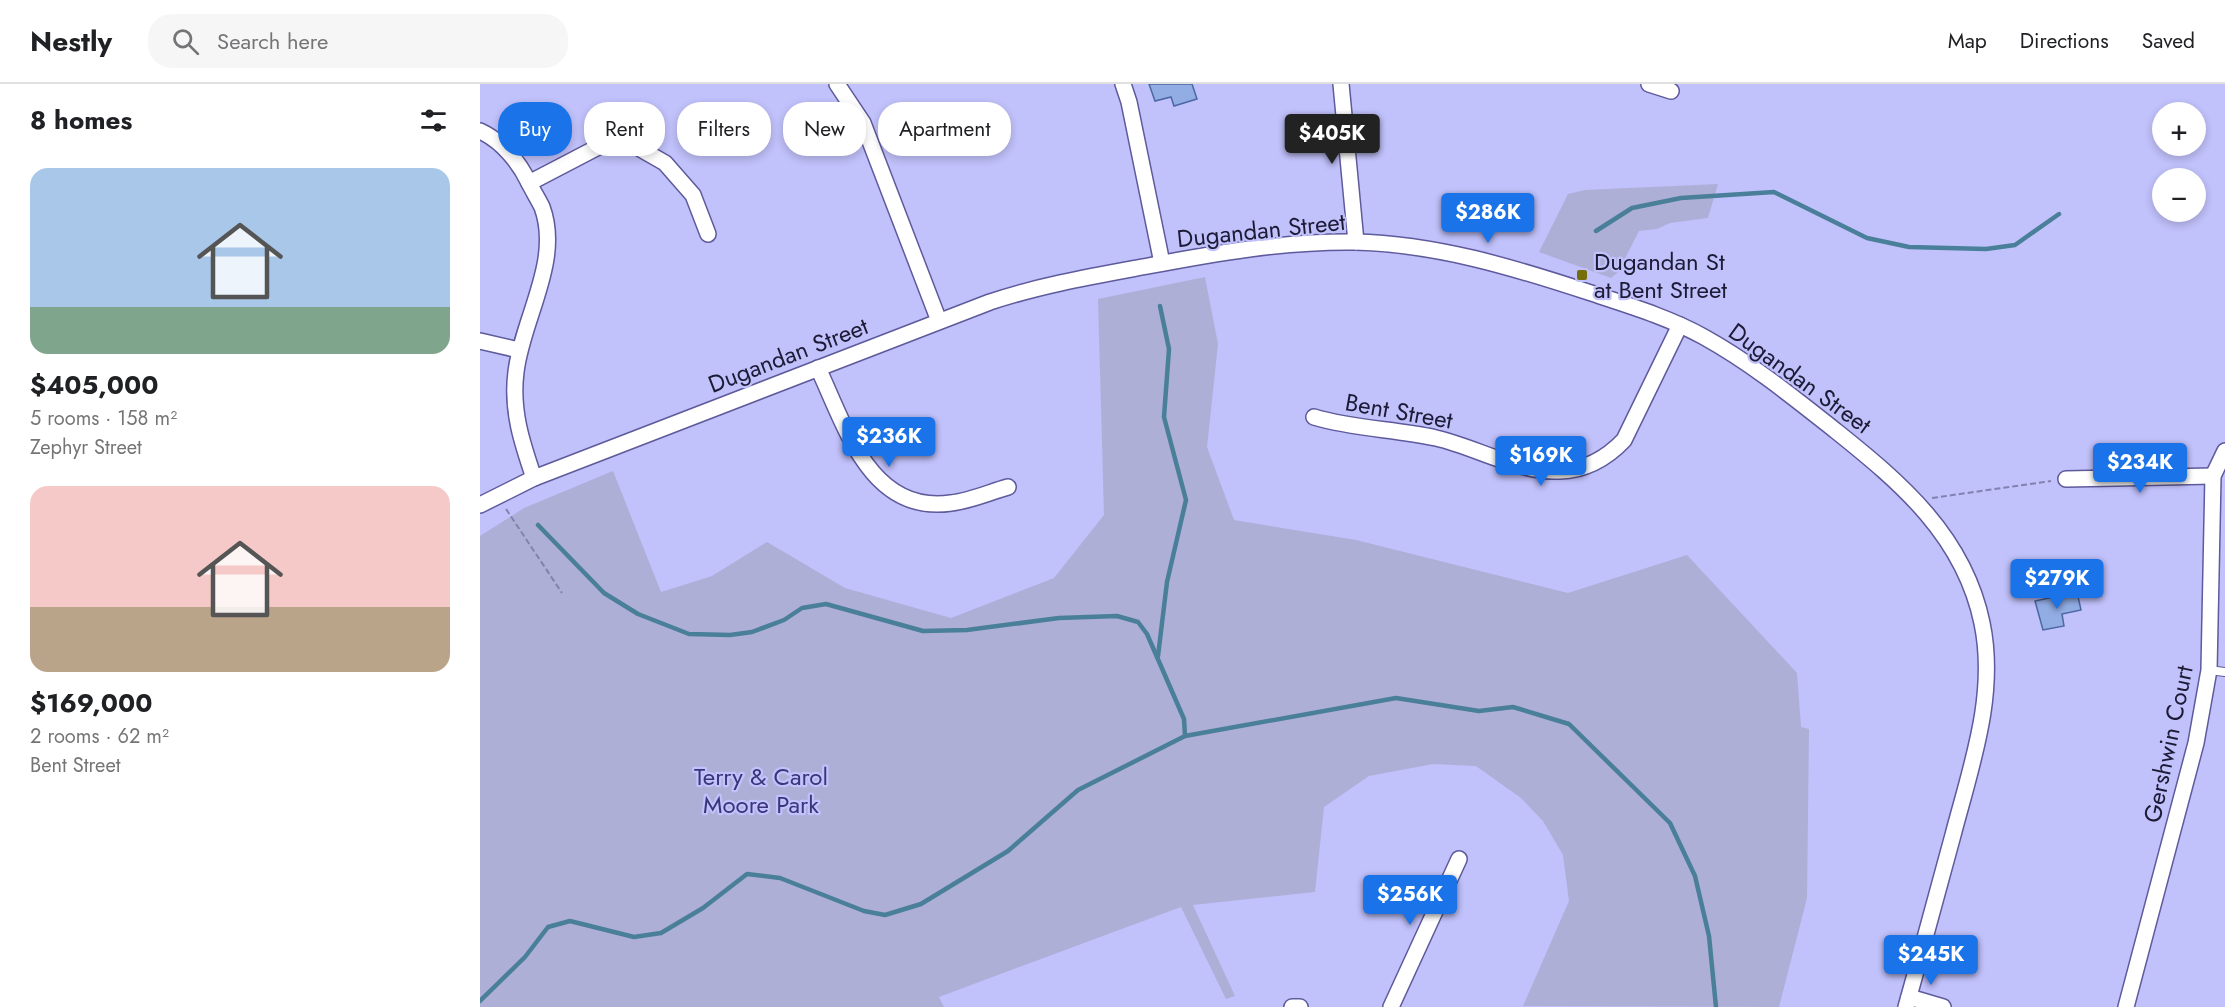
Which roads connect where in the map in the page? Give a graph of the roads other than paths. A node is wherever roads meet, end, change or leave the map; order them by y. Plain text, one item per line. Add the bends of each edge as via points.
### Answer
1 (837, 84) edge
2 (1123, 84) edge
3 (1649, 84) edge
4 (1345, 85) edge
5 (1671, 91) dead end
6 (480, 131) edge
7 (530, 183) junction
8 (708, 234) dead end
9 (1356, 242) junction
10 (1162, 263) junction
11 (939, 321) junction
12 (1680, 325) junction
13 (480, 341) edge
14 (519, 350) junction
15 (818, 368) junction
16 (1314, 417) dead end
17 (2225, 451) edge
18 (2213, 476) junction
19 (534, 478) junction
20 (2066, 479) road end
21 (1008, 486) dead end
22 (480, 504) edge
23 (2209, 670) junction
24 (2225, 672) edge
25 (1459, 859) dead end
26 (1908, 1002) edge
27 (1292, 1007) edge
28 (1300, 1007) edge
29 (1391, 1007) edge
30 (1944, 1007) edge
31 (2126, 1007) edge

1 - 11 street via 863,123
2 - 10 street
3 - 5 street
4 - 9 street
6 - 7 street via 520,164
7 - 8 street via 600,146 630,143 664,163 693,195
7 - 14 street via 542,209 547,244
9 - 10 street, Dugandan Street via 1276,246
9 - 12 street, Dugandan Street via 1427,249 1492,262
10 - 11 street, Dugandan Street via 1020,292
11 - 15 street, Dugandan Street
12 - 16 street, Bent Street via 1624,440 1612,452 1580,468 1540,471 1436,438 1345,426
12 - 26 street, Dugandan Street via 1761,372 1917,500 1940,530 1976,602 1986,643 1987,668 1980,736
13 - 14 street
14 - 19 street via 515,412
15 - 19 street, Dugandan Street
15 - 21 street via 862,462 884,486 918,501 950,503
17 - 18 street, Gershwin Court
18 - 20 street
18 - 23 street, Gershwin Court
19 - 22 street, Dugandan Street
23 - 24 lane
23 - 31 street, Gershwin Court via 2196,743
25 - 29 street
26 - 30 street
27 - 28 street

